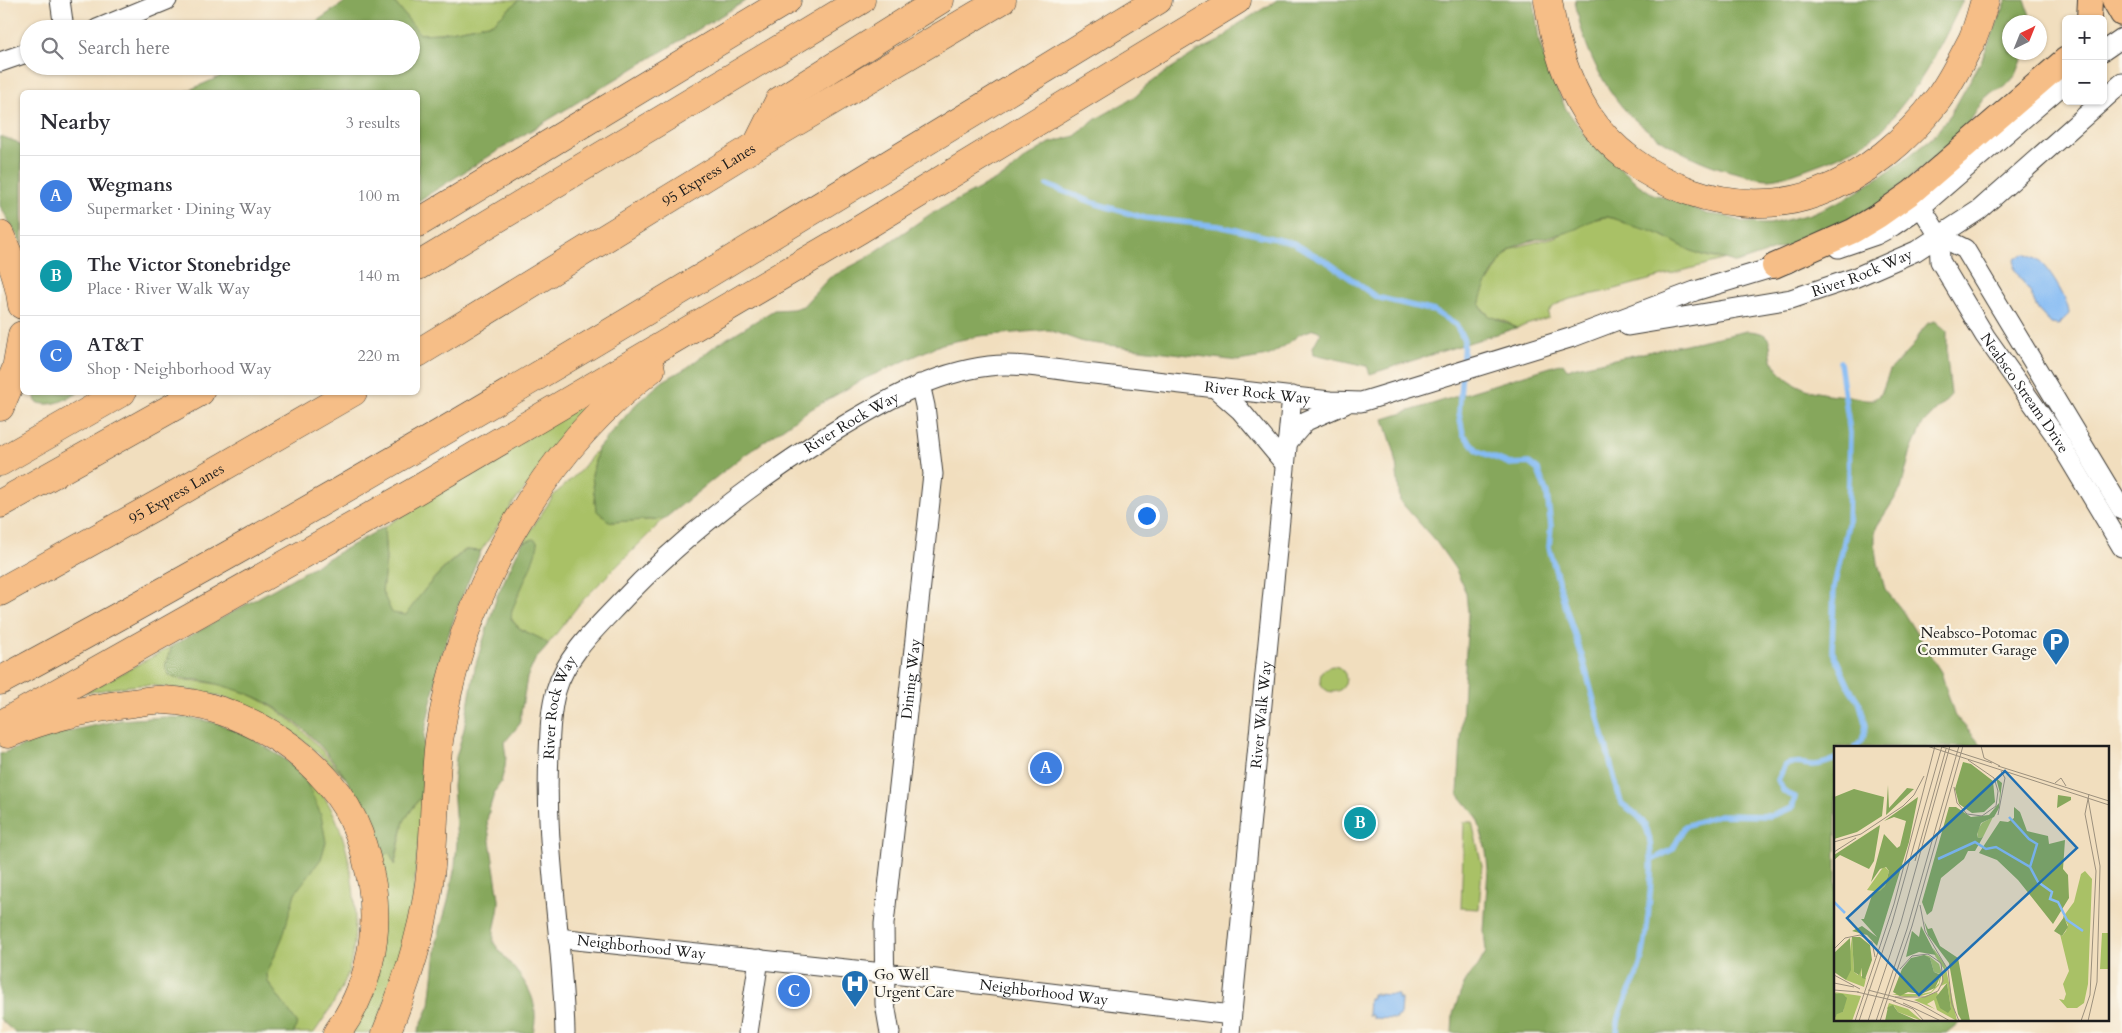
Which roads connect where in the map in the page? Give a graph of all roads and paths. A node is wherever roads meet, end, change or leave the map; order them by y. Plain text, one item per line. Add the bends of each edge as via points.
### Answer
1 (60, 0) edge
2 (167, 0) edge
3 (787, 0) edge
4 (861, 0) edge
5 (940, 0) edge
6 (1002, 0) edge
7 (1158, 0) edge
8 (1237, 0) edge
9 (1548, 0) edge
10 (1985, 0) edge
11 (2090, 0) edge
12 (2114, 0) edge
13 (2122, 14) edge
14 (2089, 15) edge
15 (63, 20) edge
16 (119, 20) edge
17 (2122, 38) edge
18 (2107, 48) edge
19 (20, 55) edge
20 (2065, 60) edge
21 (0, 62) edge
22 (2122, 83) edge
23 (2062, 85) edge
24 (2107, 97) edge
25 (2098, 105) edge
26 (757, 145) junction
27 (1921, 207) junction
28 (420, 222) edge
29 (0, 235) edge
30 (1939, 236) junction
31 (420, 265) edge
32 (1774, 266) junction
33 (788, 271) junction
34 (20, 287) edge
35 (1573, 337) junction
36 (20, 346) edge
37 (420, 352) edge
38 (920, 384) junction
39 (1215, 388) junction
40 (117, 395) edge
41 (195, 395) edge
42 (348, 395) edge
43 (1292, 396) junction
44 (1355, 402) junction
45 (0, 407) edge
46 (1287, 443) junction
47 (0, 462) edge
48 (1285, 464) junction
49 (0, 504) edge
50 (2122, 510) edge
51 (2122, 547) edge
52 (0, 592) edge
53 (0, 681) edge
54 (0, 725) edge
55 (0, 738) edge
56 (558, 938) junction
57 (759, 959) junction
58 (884, 974) junction
59 (1230, 1024) edge
60 (338, 1033) edge
61 (386, 1033) edge
62 (565, 1033) edge
63 (748, 1033) edge
64 (890, 1033) edge

1 - 15 street
2 - 16 street
3 - 28 highway
4 - 31 highway
5 - 26 highway via 779,101
6 - 26 highway, 95 Express Lanes
7 - 53 highway via 360,481
8 - 33 highway
9 - 10 highway via 1551,23 1568,77 1587,114 1625,155 1655,176 1683,189 1706,197 1762,204 1789,201 1822,191 1860,172 1888,151 1939,98 1973,38
11 - 14 main road
12 - 13 main road
17 - 18 street
19 - 21 street
20 - 32 main road via 1892,207 1853,231
22 - 24 street, River Rock Way
23 - 27 street, River Rock Way
25 - 30 street, River Rock Way via 1980,210
26 - 37 highway, 95 Express Lanes
27 - 30 street, Neabsco Stream Drive
27 - 32 street, River Rock Way via 1876,235 1809,259
29 - 34 highway
30 - 35 street, River Rock Way via 1916,251 1854,278 1791,299
30 - 50 street, Neabsco Stream Drive via 1965,249
30 - 51 street, Neabsco Stream Drive via 1940,261 1985,336 2055,435
32 - 35 street, River Rock Way via 1695,291
33 - 54 highway via 412,493
33 - 61 highway via 671,353 607,405 529,502 496,562 471,616 447,696 439,742 431,868 422,922
35 - 44 street, River Rock Way
36 - 45 highway via 16,368
38 - 39 street, River Rock Way via 946,374 991,365
38 - 56 street, River Rock Way via 857,417 733,500 635,587 577,653 556,691 550,736 548,810
38 - 58 street, Dining Way via 928,425 932,493 884,924
39 - 43 street, River Rock Way
39 - 48 street via 1240,410
40 - 47 highway
41 - 49 highway
42 - 52 highway, 95 Express Lanes
43 - 44 street, River Rock Way
43 - 46 street, River Walk Way
44 - 46 street via 1306,422
46 - 48 street, River Walk Way
48 - 59 street, River Walk Way
55 - 60 highway via 76,713 162,700 219,710 250,721 303,756 330,785 359,833 374,896 373,944 365,980
56 - 57 street, Neighborhood Way
56 - 62 street, River Rock Way
57 - 58 street, Neighborhood Way
57 - 63 street
58 - 59 street, Neighborhood Way
58 - 64 street, Dining Way

